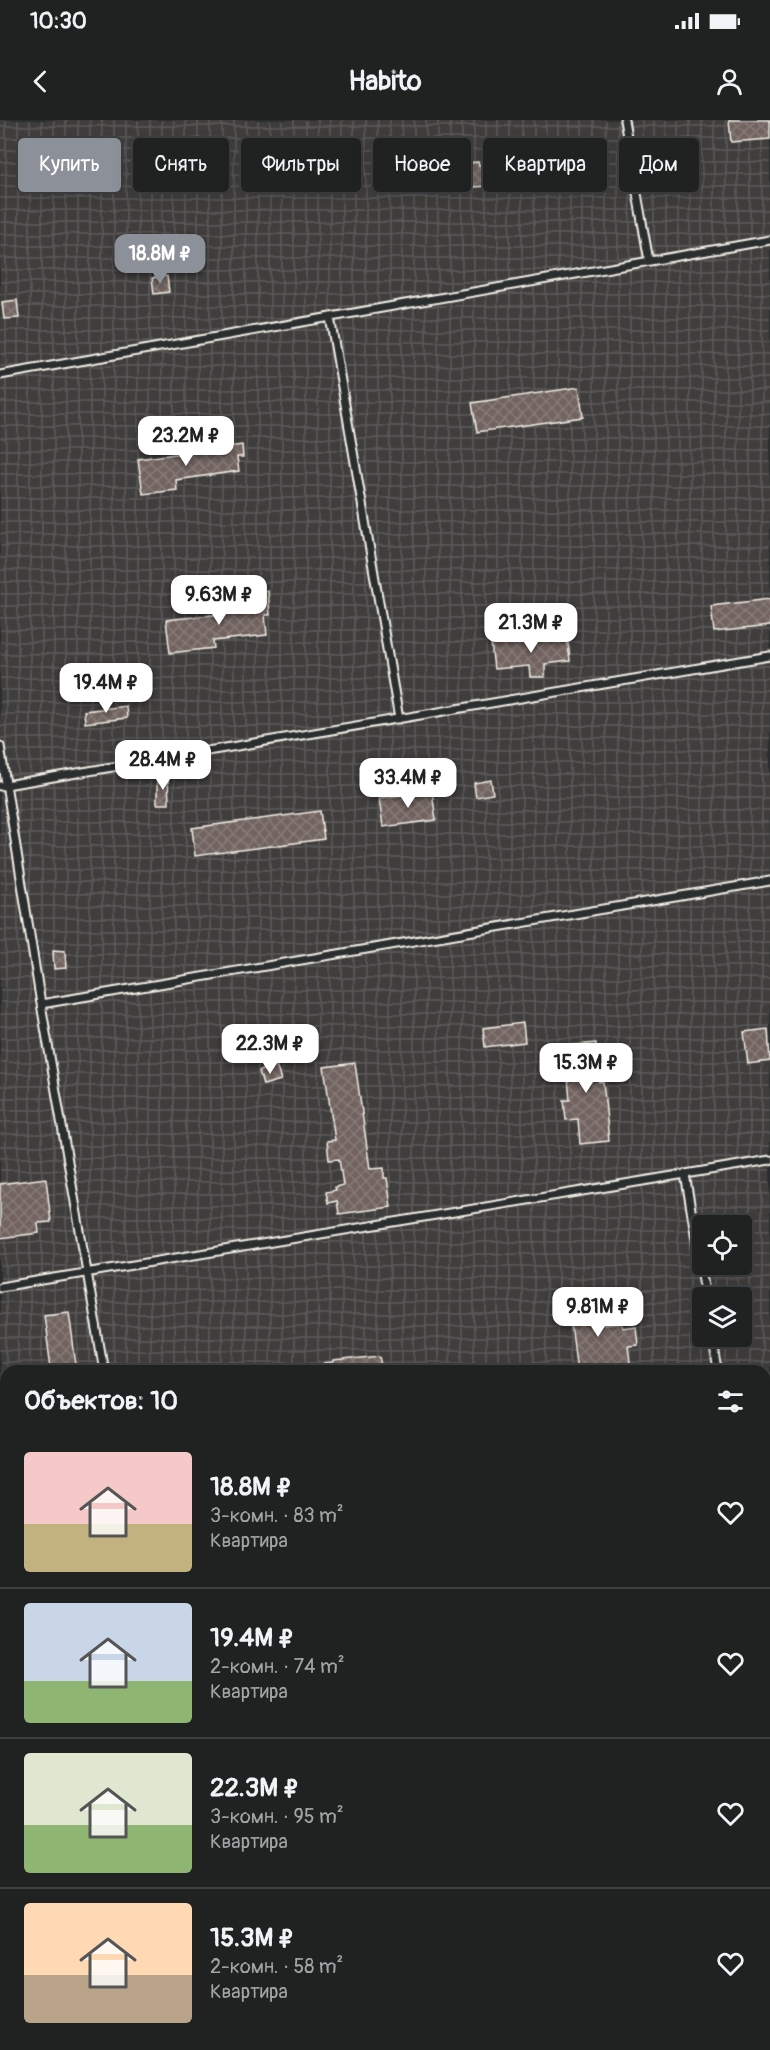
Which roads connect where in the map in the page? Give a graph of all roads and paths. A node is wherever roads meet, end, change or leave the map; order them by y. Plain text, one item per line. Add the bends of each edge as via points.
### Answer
1 (624, 120) edge
2 (770, 240) edge
3 (649, 261) junction
4 (330, 317) junction
5 (0, 375) edge
6 (770, 656) edge
7 (399, 719) junction
8 (0, 746) edge
9 (4, 786) edge
10 (770, 881) edge
11 (41, 1004) junction
12 (770, 1160) edge
13 (685, 1174) junction
14 (87, 1273) junction
15 (0, 1287) edge
16 (704, 1287) edge
17 (714, 1347) edge
18 (103, 1365) edge
19 (717, 1365) edge

1 - 3 lane
2 - 3 lane
3 - 4 lane
4 - 5 lane
4 - 7 lane
6 - 7 lane
7 - 9 lane
8 - 9 lane
9 - 11 lane
10 - 11 lane
11 - 14 lane
12 - 13 lane
13 - 14 lane
13 - 16 lane
14 - 15 lane
14 - 18 lane
17 - 19 lane

